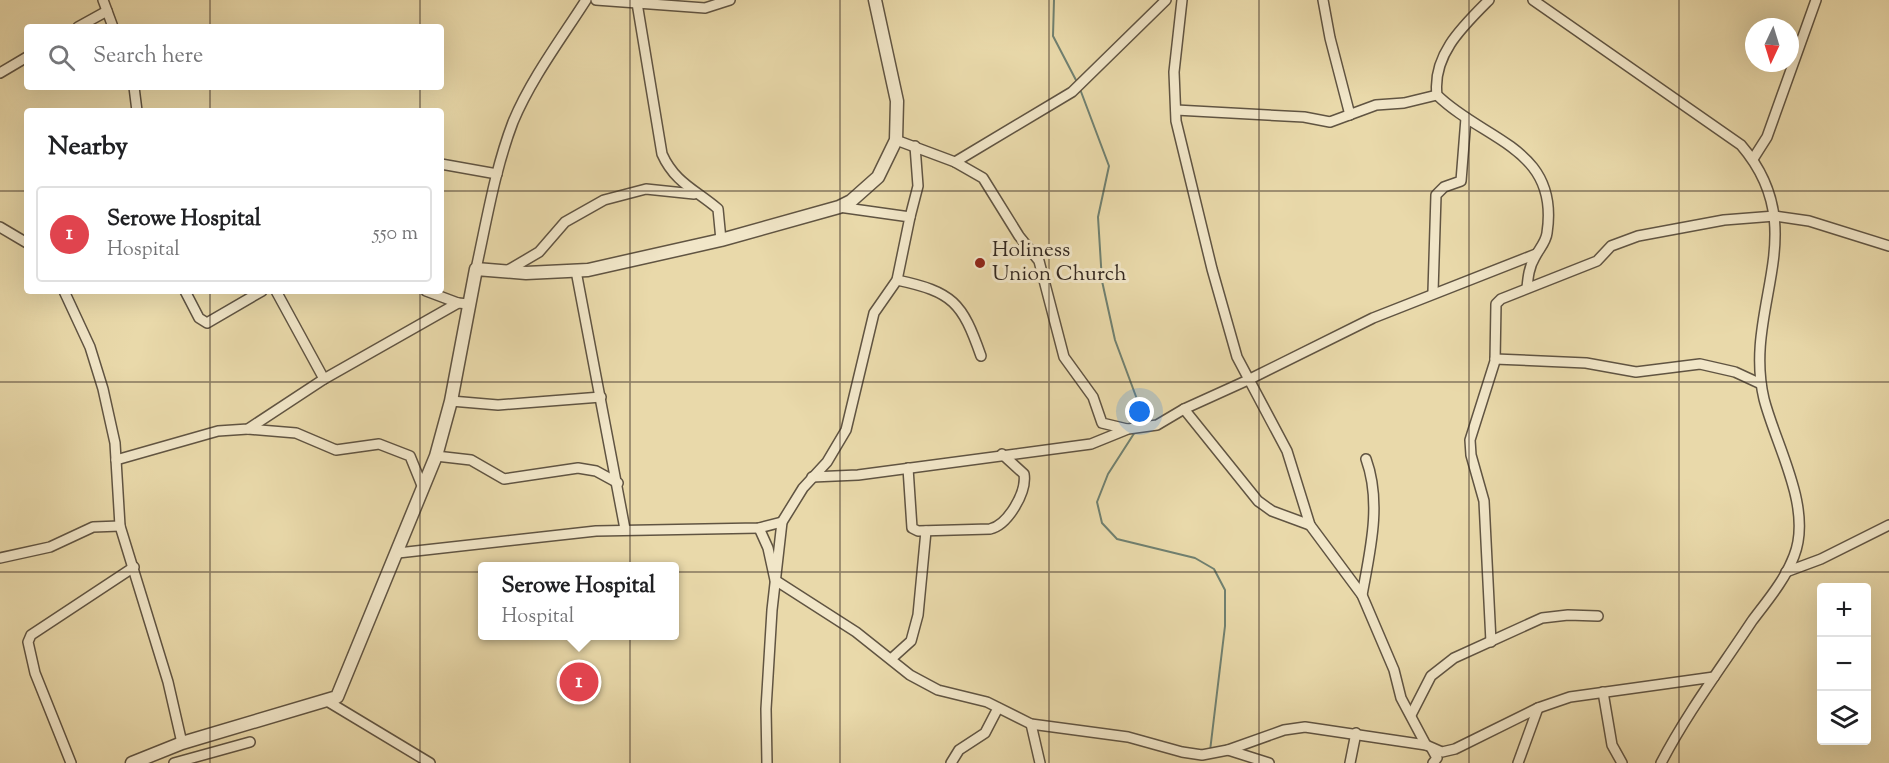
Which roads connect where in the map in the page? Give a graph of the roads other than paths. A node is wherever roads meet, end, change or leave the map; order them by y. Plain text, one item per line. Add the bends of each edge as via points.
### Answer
1 (102, 0) edge
2 (586, 0) edge
3 (596, 0) edge
4 (730, 0) edge
5 (875, 0) edge
6 (1166, 0) edge
7 (1182, 0) edge
8 (1323, 0) edge
9 (1489, 0) edge
10 (1816, 0) edge
11 (1538, 1) edge
12 (637, 3) junction
13 (107, 11) junction
14 (83, 24) edge
15 (112, 24) edge
16 (24, 59) edge
17 (0, 73) edge
18 (135, 90) edge
19 (1437, 95) junction
20 (139, 108) edge
21 (1176, 110) junction
22 (1350, 115) junction
23 (1466, 118) junction
24 (896, 140) junction
25 (915, 146) junction
26 (1753, 159) junction
27 (955, 162) junction
28 (444, 165) edge
29 (496, 174) junction
30 (694, 194) junction
31 (839, 207) junction
32 (1775, 216) junction
33 (910, 217) junction
34 (0, 227) edge
35 (721, 240) junction
36 (24, 241) edge
37 (1889, 246) edge
38 (1536, 254) junction
39 (476, 269) junction
40 (576, 271) junction
41 (505, 272) junction
42 (897, 280) junction
43 (1527, 288) junction
44 (1433, 292) junction
45 (65, 294) edge
46 (187, 294) edge
47 (257, 294) edge
48 (278, 294) edge
49 (436, 294) edge
50 (464, 303) junction
51 (981, 356) dead end
52 (1495, 359) junction
53 (324, 379) junction
54 (1248, 380) junction
55 (1761, 384) junction
56 (601, 397) junction
57 (451, 401) junction
58 (1184, 409) junction
59 (248, 429) junction
60 (1128, 429) junction
61 (1002, 454) junction
62 (436, 456) junction
63 (1366, 459) dead end
64 (116, 460) junction
65 (908, 468) junction
66 (812, 477) junction
67 (618, 483) junction
68 (423, 488) junction
69 (782, 522) junction
70 (1310, 525) junction
71 (1889, 525) edge
72 (120, 526) junction
73 (759, 528) junction
74 (625, 529) junction
75 (926, 531) junction
76 (398, 553) junction
77 (0, 558) edge
78 (134, 567) junction
79 (1786, 572) junction
80 (775, 580) junction
81 (1362, 595) junction
82 (1598, 616) dead end
83 (1491, 642) junction
84 (891, 659) junction
85 (1714, 678) junction
86 (1603, 692) junction
87 (327, 701) junction
88 (998, 708) junction
89 (1538, 708) junction
90 (1411, 715) junction
91 (1031, 724) junction
92 (1356, 733) junction
93 (250, 742) dead end
94 (182, 743) junction
95 (1228, 750) junction
96 (1434, 756) edge
97 (71, 763) edge
98 (132, 763) edge
99 (174, 763) edge
100 (430, 763) edge
101 (767, 763) edge
102 (951, 763) edge
103 (1040, 763) edge
104 (1269, 763) edge
105 (1350, 763) edge
106 (1518, 763) edge
107 (1622, 763) edge
108 (1661, 763) edge

1 - 13 street
2 - 29 street via 523,102
3 - 12 street
4 - 12 street via 705,8
5 - 24 street via 897,101
6 - 27 street via 1072,92
7 - 21 street via 1174,72
8 - 22 street
9 - 19 street via 1446,50 1435,80
10 - 26 street via 1767,137
11 - 26 street via 1728,134
12 - 30 street via 662,154
13 - 14 street
13 - 15 street
16 - 17 street
18 - 20 street
19 - 22 street via 1376,105
19 - 23 street
21 - 22 street via 1330,122
21 - 54 street via 1212,269 1237,357
23 - 38 street via 1498,136 1544,180 1548,230
23 - 44 street via 1462,179 1438,190 1436,195
24 - 25 street
24 - 31 street via 878,177
25 - 27 street
25 - 33 street via 918,186
26 - 32 street via 1764,177
27 - 60 street via 989,185 1039,261 1064,357 1093,397 1102,423
28 - 29 street
29 - 39 street
30 - 35 street via 720,212
30 - 41 street via 646,189 604,200 565,222 539,252
31 - 33 street
31 - 35 street
32 - 37 street via 1839,228
32 - 43 street via 1724,220 1638,236 1611,246 1597,261
32 - 55 street via 1774,259 1760,351
33 - 42 street
34 - 36 street
35 - 40 street
38 - 43 street
38 - 44 street
39 - 41 street
39 - 50 street
40 - 41 street
40 - 56 street
42 - 51 street via 928,286 961,309
42 - 66 street via 873,313 846,430
43 - 52 street via 1496,304
44 - 54 street
45 - 64 street via 104,389
46 - 47 street via 205,323
48 - 53 street
49 - 50 street
50 - 53 street
50 - 57 street
52 - 55 street via 1586,363 1636,372 1700,364 1726,369
52 - 83 street via 1470,440 1484,501
53 - 59 street
54 - 58 street
54 - 70 street via 1287,451
55 - 79 street via 1800,520 1799,537
56 - 57 street via 498,405
56 - 67 street
57 - 62 street
58 - 60 street via 1157,425
58 - 70 street via 1258,501 1272,511
59 - 64 street via 218,431
59 - 68 street via 296,433 336,450 386,446 410,456
60 - 61 street via 1091,444
61 - 65 street
61 - 75 street via 1024,474 1025,480 1016,504 998,526
62 - 67 street via 480,463 504,479 578,468 596,471
62 - 68 street
63 - 81 street via 1374,519
64 - 72 street
65 - 66 street
65 - 75 street via 911,527
66 - 69 street
67 - 74 street
68 - 76 street
69 - 73 street
69 - 80 street
70 - 81 street
71 - 79 street
72 - 77 street via 93,527 50,548
72 - 78 street
73 - 74 street
73 - 80 street
74 - 76 street
75 - 84 street via 918,615 911,641
76 - 87 street via 339,694
78 - 94 street
78 - 97 street via 31,635 28,642 35,673
79 - 85 street
80 - 84 street
80 - 101 street via 766,709
81 - 90 street
82 - 83 street via 1548,617
83 - 90 street via 1454,658 1431,676
84 - 88 street via 938,690
85 - 86 street
85 - 108 street
86 - 89 street via 1570,697
86 - 107 street via 1612,745
87 - 94 street
87 - 100 street
88 - 91 street
88 - 102 street via 985,733 959,750
89 - 96 street
89 - 106 street
90 - 96 street
91 - 95 street via 1128,737 1202,755
91 - 103 street
92 - 95 street via 1305,727 1284,730
92 - 96 street
92 - 105 street
93 - 99 street
94 - 98 street
95 - 104 street

